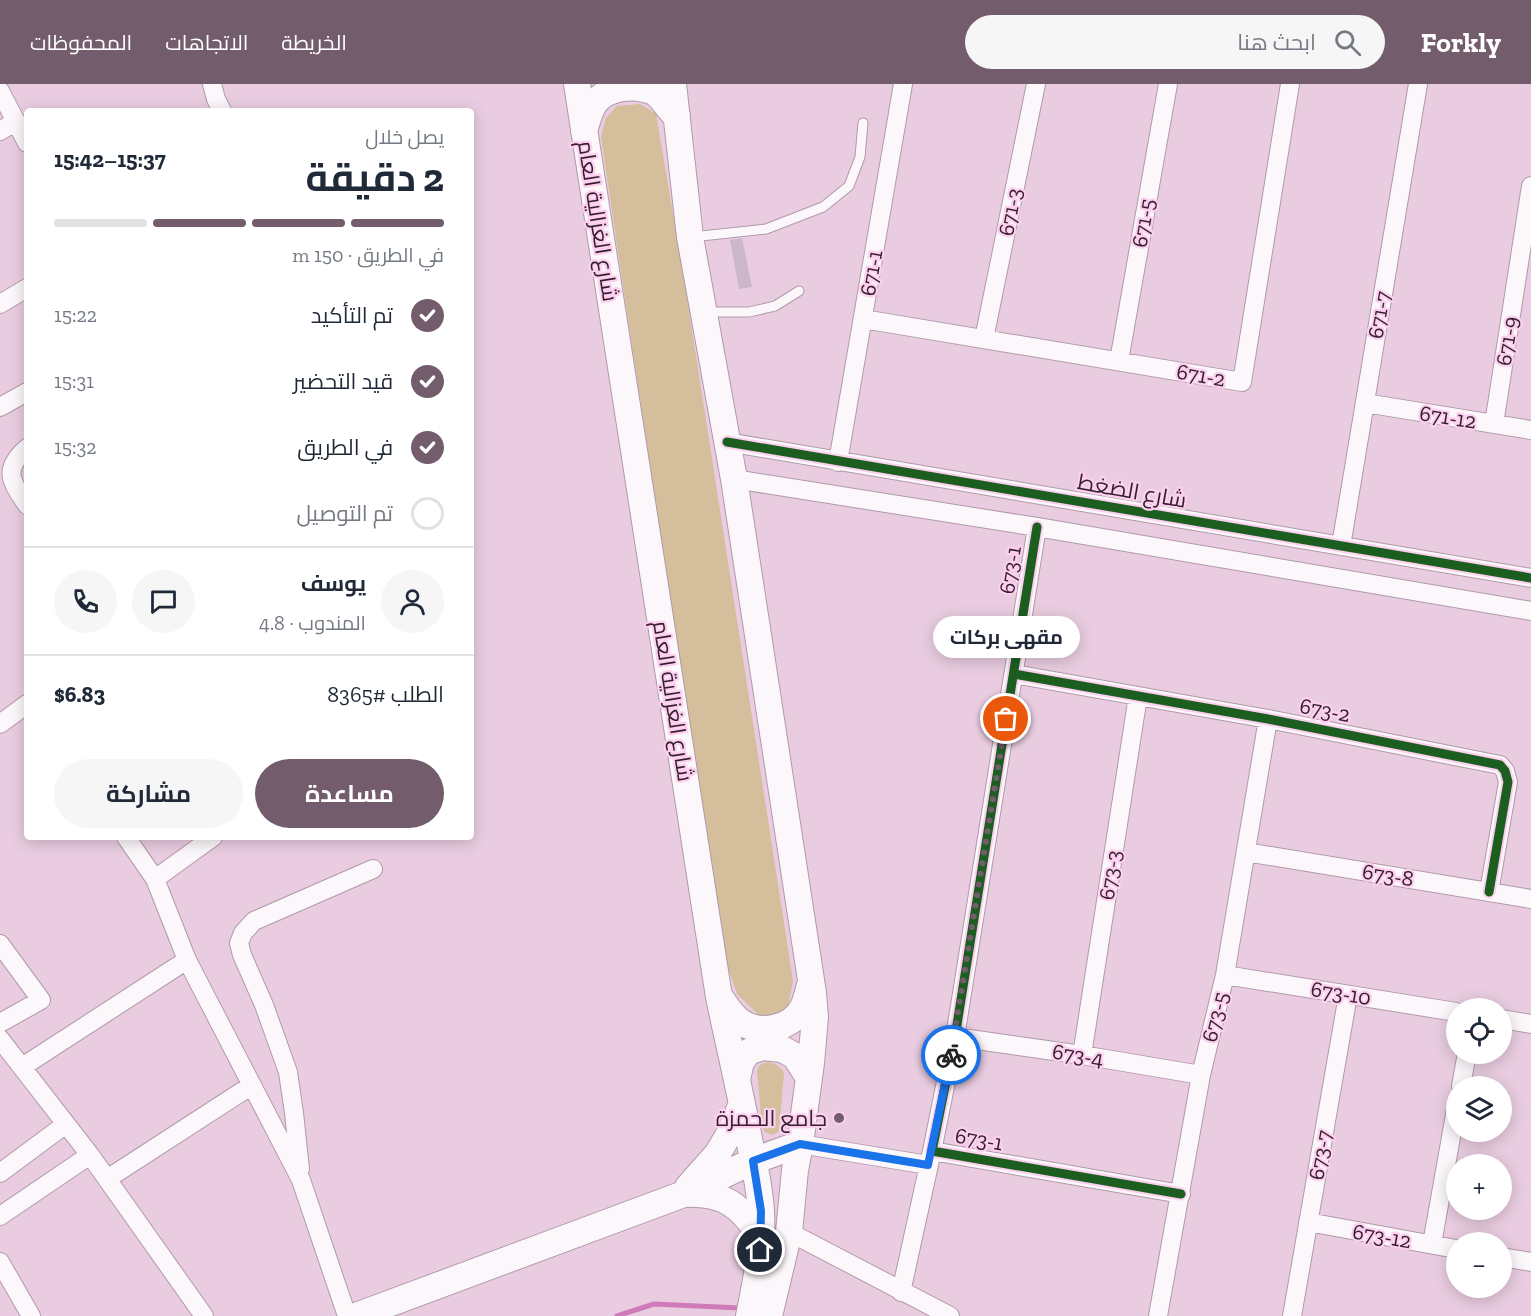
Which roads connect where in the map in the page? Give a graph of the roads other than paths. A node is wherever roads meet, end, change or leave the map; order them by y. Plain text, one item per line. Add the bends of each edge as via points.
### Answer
1 (212, 84) edge
2 (577, 84) edge
3 (673, 84) edge
4 (903, 84) edge
5 (1036, 84) edge
6 (1168, 84) edge
7 (1290, 84) edge
8 (1418, 84) edge
9 (0, 91) edge
10 (220, 108) edge
11 (677, 116) junction
12 (15, 121) junction
13 (863, 123) dead end
14 (0, 131) edge
15 (584, 132) junction
16 (24, 138) edge
17 (1531, 186) edge
18 (690, 237) junction
19 (24, 290) edge
20 (799, 291) dead end
21 (1, 301) edge
22 (704, 312) junction
23 (863, 319) junction
24 (984, 339) junction
25 (1119, 362) junction
26 (24, 394) edge
27 (1365, 403) junction
28 (0, 407) edge
29 (1494, 424) junction
30 (1531, 430) edge
31 (727, 442) junction
32 (24, 451) edge
33 (838, 462) junction
34 (734, 479) junction
35 (24, 500) edge
36 (1166, 516) junction
37 (1037, 527) junction
38 (1341, 546) junction
39 (1160, 548) junction
40 (1531, 578) edge
41 (1531, 611) edge
42 (1014, 674) junction
43 (1138, 696) junction
44 (24, 706) edge
45 (1268, 719) junction
46 (0, 724) edge
47 (128, 840) edge
48 (209, 840) edge
49 (1246, 852) junction
50 (373, 869) dead end
51 (155, 879) junction
52 (1489, 892) junction
53 (1531, 899) edge
54 (0, 944) edge
55 (188, 960) junction
56 (1225, 975) junction
57 (811, 980) junction
58 (1348, 994) junction
59 (719, 997) junction
60 (1446, 1010) edge
61 (1512, 1021) edge
62 (0, 1023) edge
63 (1531, 1024) edge
64 (955, 1037) junction
65 (0, 1039) edge
66 (1082, 1055) junction
67 (22, 1066) junction
68 (1201, 1075) junction
69 (809, 1078) junction
70 (252, 1085) junction
71 (740, 1091) junction
72 (66, 1124) junction
73 (1450, 1142) edge
74 (800, 1144) junction
75 (90, 1155) junction
76 (930, 1158) junction
77 (753, 1161) junction
78 (0, 1173) edge
79 (107, 1179) junction
80 (301, 1180) junction
81 (1180, 1194) junction
82 (681, 1195) junction
83 (0, 1216) edge
84 (1308, 1222) junction
85 (789, 1232) junction
86 (761, 1237) junction
87 (1432, 1244) junction
88 (1446, 1247) edge
89 (1512, 1259) edge
90 (0, 1262) edge
91 (1531, 1262) edge
92 (901, 1292) junction
93 (32, 1316) edge
94 (204, 1316) edge
95 (347, 1316) edge
96 (356, 1316) edge
97 (749, 1316) edge
98 (770, 1316) edge
99 (950, 1316) edge
100 (1160, 1316) edge
101 (1292, 1316) edge

1 - 10 street
2 - 15 main road, شارع الغزالية العام
3 - 11 main road
4 - 23 street, 671-1
5 - 24 street, 671-3
6 - 25 street, 671-5
7 - 25 street, 671-2 via 1242,382
8 - 27 street, 671-7
9 - 12 street
11 - 15 main road via 655,93 643,88 612,89 593,106
11 - 18 main road
12 - 14 street
12 - 16 street
13 - 18 lane via 860,157 849,186 823,207 766,229
15 - 59 main road, شارع الغزالية العام
17 - 29 street, 671-9
18 - 22 main road
19 - 21 street
20 - 22 lane via 775,306 749,312
22 - 31 main road
23 - 24 street, 671-2
23 - 33 street, 671-1
24 - 25 street, 671-2
26 - 28 street
27 - 29 street, 671-12
27 - 38 street, 671-7
29 - 30 street, 671-12
31 - 33 street, شارع الضغط
31 - 34 main road
32 - 35 street via 12,465 11,474
33 - 36 street, شارع الضغط
34 - 37 street
34 - 57 main road
36 - 38 street, شارع الضغط
36 - 39 street
37 - 39 street
37 - 42 street, 673-1
38 - 40 street, شارع الضغط
39 - 41 street
42 - 43 street, 673-2
42 - 64 street, 673-1
43 - 45 street, 673-2
43 - 66 street, 673-3
44 - 46 street
45 - 49 street, 673-5
45 - 52 street, 673-2 via 1500,765 1508,782
47 - 51 street
48 - 51 street
49 - 52 street, 673-8
49 - 56 street, 673-5
50 - 80 street via 254,921 239,943 288,1072
51 - 55 street
52 - 53 street, 673-8
54 - 62 street via 41,1000
55 - 67 street
55 - 70 street
56 - 58 street, 673-10
56 - 68 street, 673-5
57 - 59 main road via 803,1008 784,1026 753,1028 740,1021
57 - 69 main road via 815,1017
58 - 60 street, 673-10
58 - 84 street, 673-7
59 - 71 main road, شارع الغزالية العام
61 - 63 street
64 - 66 street, 673-4
64 - 76 street, 673-1
65 - 67 street
66 - 68 street, 673-4
67 - 72 street
68 - 81 street, 673-5
69 - 71 main road via 795,1056 782,1049 763,1047 748,1052 741,1062
69 - 74 main road
70 - 79 street
70 - 80 street
71 - 77 main road, شارع الغزالية العام
71 - 82 main road via 732,1129 718,1153
72 - 75 street
72 - 78 street
73 - 87 street
74 - 76 street
74 - 77 main road
74 - 85 main road
75 - 79 street
75 - 83 street
76 - 81 street, 673-1
76 - 92 street
77 - 82 main road
77 - 86 main road, شارع الغزالية العام
79 - 94 street
80 - 95 street
81 - 100 street, 673-5
82 - 86 main road via 720,1198 751,1220
82 - 96 main road
84 - 87 street, 673-12
84 - 101 street, 673-7
85 - 92 street
85 - 98 main road
86 - 97 main road, شارع الغزالية العام
87 - 88 street, 673-12
89 - 91 street
90 - 93 street
92 - 99 street

